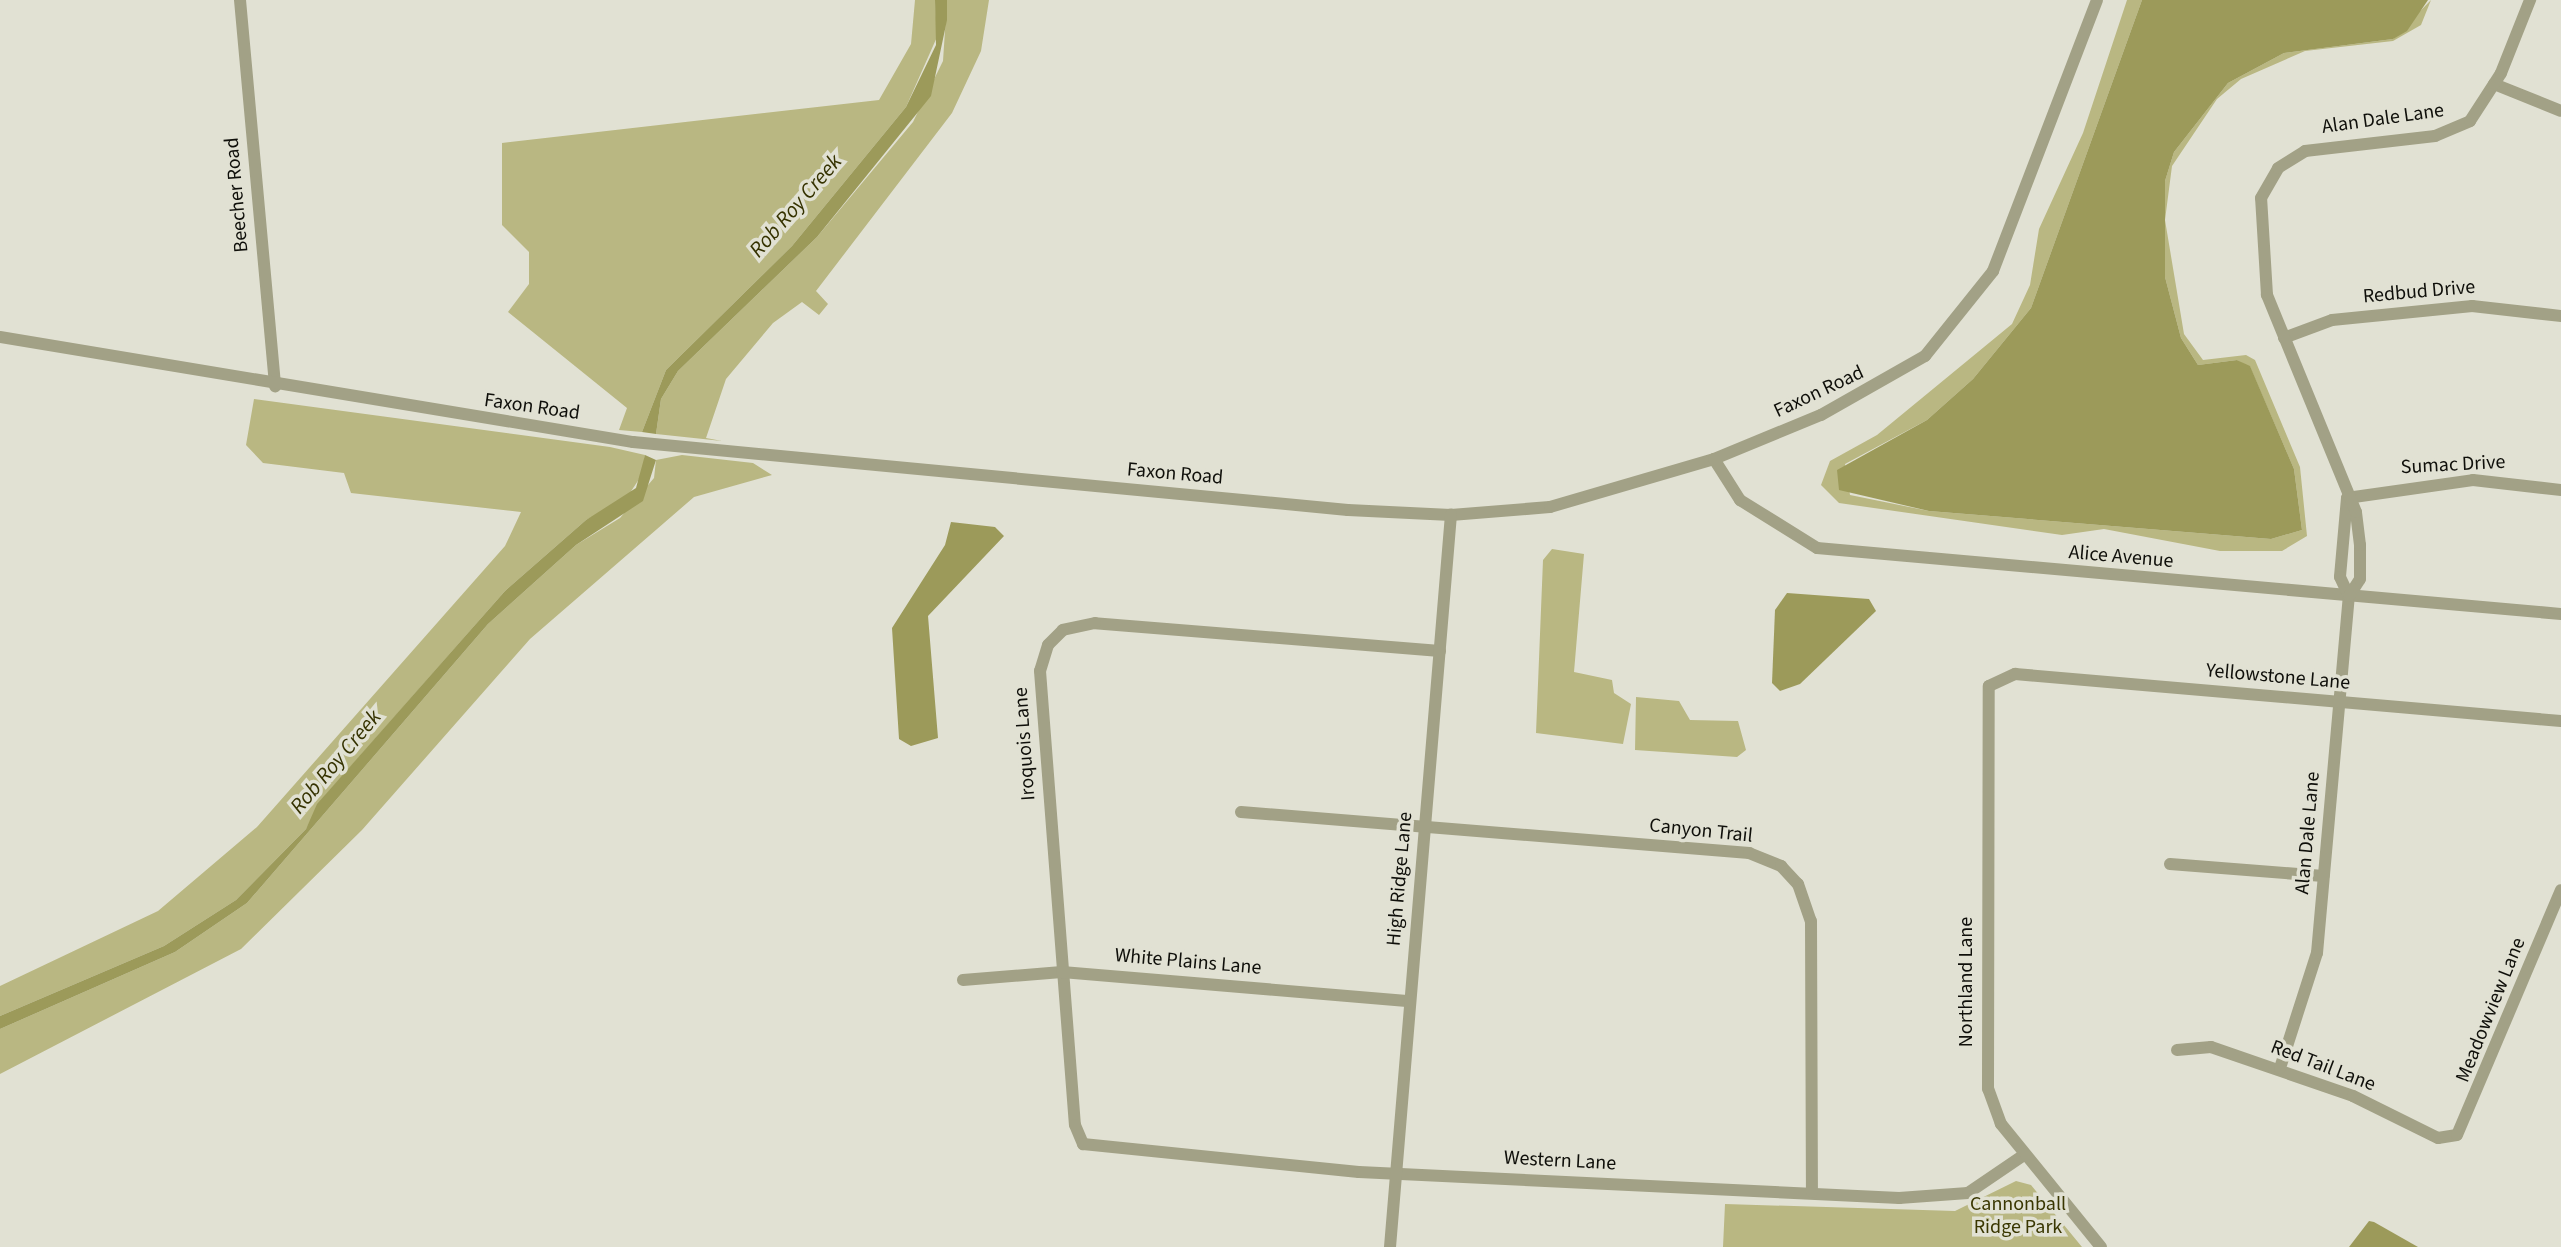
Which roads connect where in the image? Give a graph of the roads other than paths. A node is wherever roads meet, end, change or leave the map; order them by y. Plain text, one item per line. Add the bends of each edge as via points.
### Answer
1 (240, 0) edge
2 (2097, 0) edge
3 (2530, 0) edge
4 (2494, 84) junction
5 (2561, 111) edge
6 (2561, 316) edge
7 (0, 337) edge
8 (2284, 338) junction
9 (275, 386) junction
10 (1714, 459) junction
11 (2561, 490) edge
12 (2347, 498) junction
13 (1451, 515) junction
14 (2349, 596) junction
15 (2561, 614) edge
16 (1440, 651) junction
17 (1994, 681) joint
18 (2339, 702) junction
19 (2561, 721) edge
20 (1241, 812) dead end
21 (1425, 826) junction
22 (2170, 864) dead end
23 (2324, 876) junction
24 (2561, 890) edge
25 (2547, 925) junction
26 (2561, 931) edge
27 (1062, 972) junction
28 (963, 980) dead end
29 (1410, 1001) junction
30 (2177, 1050) dead end
31 (2280, 1068) junction
32 (2449, 1137) joint
33 (1083, 1144) joint
34 (2024, 1155) junction
35 (1395, 1173) junction
36 (1812, 1192) junction
37 (1390, 1247) edge
38 (2101, 1247) edge

1 - 9 street, Beecher Road
2 - 10 street, Faxon Road via 2023,208 1961,319 1879,387
3 - 4 street, Alan Dale Lane
4 - 5 street
4 - 8 street, Alan Dale Lane via 2473,117 2444,134 2315,149 2278,168 2258,219 2267,295
6 - 8 street, Redbud Drive via 2472,306 2332,320
7 - 9 street, Faxon Road
8 - 12 street, Alan Dale Lane
9 - 13 street, Faxon Road via 649,444
10 - 13 street, Faxon Road via 1550,507
10 - 14 street, Alice Avenue via 1740,500 1817,548
11 - 12 street, Sumac Drive via 2473,480
12 - 14 street, Alan Dale Lane via 2340,577
12 - 14 street, Alan Dale Lane via 2360,545 2360,579
13 - 16 street, High Ridge Lane
14 - 15 street, Alice Avenue
14 - 18 street, Alan Dale Lane
16 - 21 street, High Ridge Lane
16 - 27 street, Iroquois Lane via 1095,623 1054,636 1040,671
17 - 18 street, Yellowstone Lane via 2015,674
17 - 34 street, Northland Lane via 1985,699 1988,1089
18 - 19 street, Yellowstone Lane
18 - 23 street, Alan Dale Lane
20 - 21 street, Canyon Trail
21 - 29 street, High Ridge Lane
21 - 36 street, Canyon Trail via 1749,853 1781,866 1798,884 1811,921
22 - 23 street
23 - 31 street, Alan Dale Lane via 2311,981
24 - 25 street, Meadowview Lane
25 - 26 street
25 - 32 street, Meadowview Lane via 2463,1130
27 - 28 street, White Plains Lane
27 - 29 street, White Plains Lane
27 - 33 street, Iroquois Lane
29 - 35 street, High Ridge Lane
30 - 31 street, Red Tail Lane via 2211,1047
31 - 32 street, Red Tail Lane
33 - 35 street, Western Lane
34 - 36 street, Western Lane via 1984,1186 1950,1197
34 - 38 street, Northland Lane
35 - 36 street, Western Lane
35 - 37 street, High Ridge Lane

